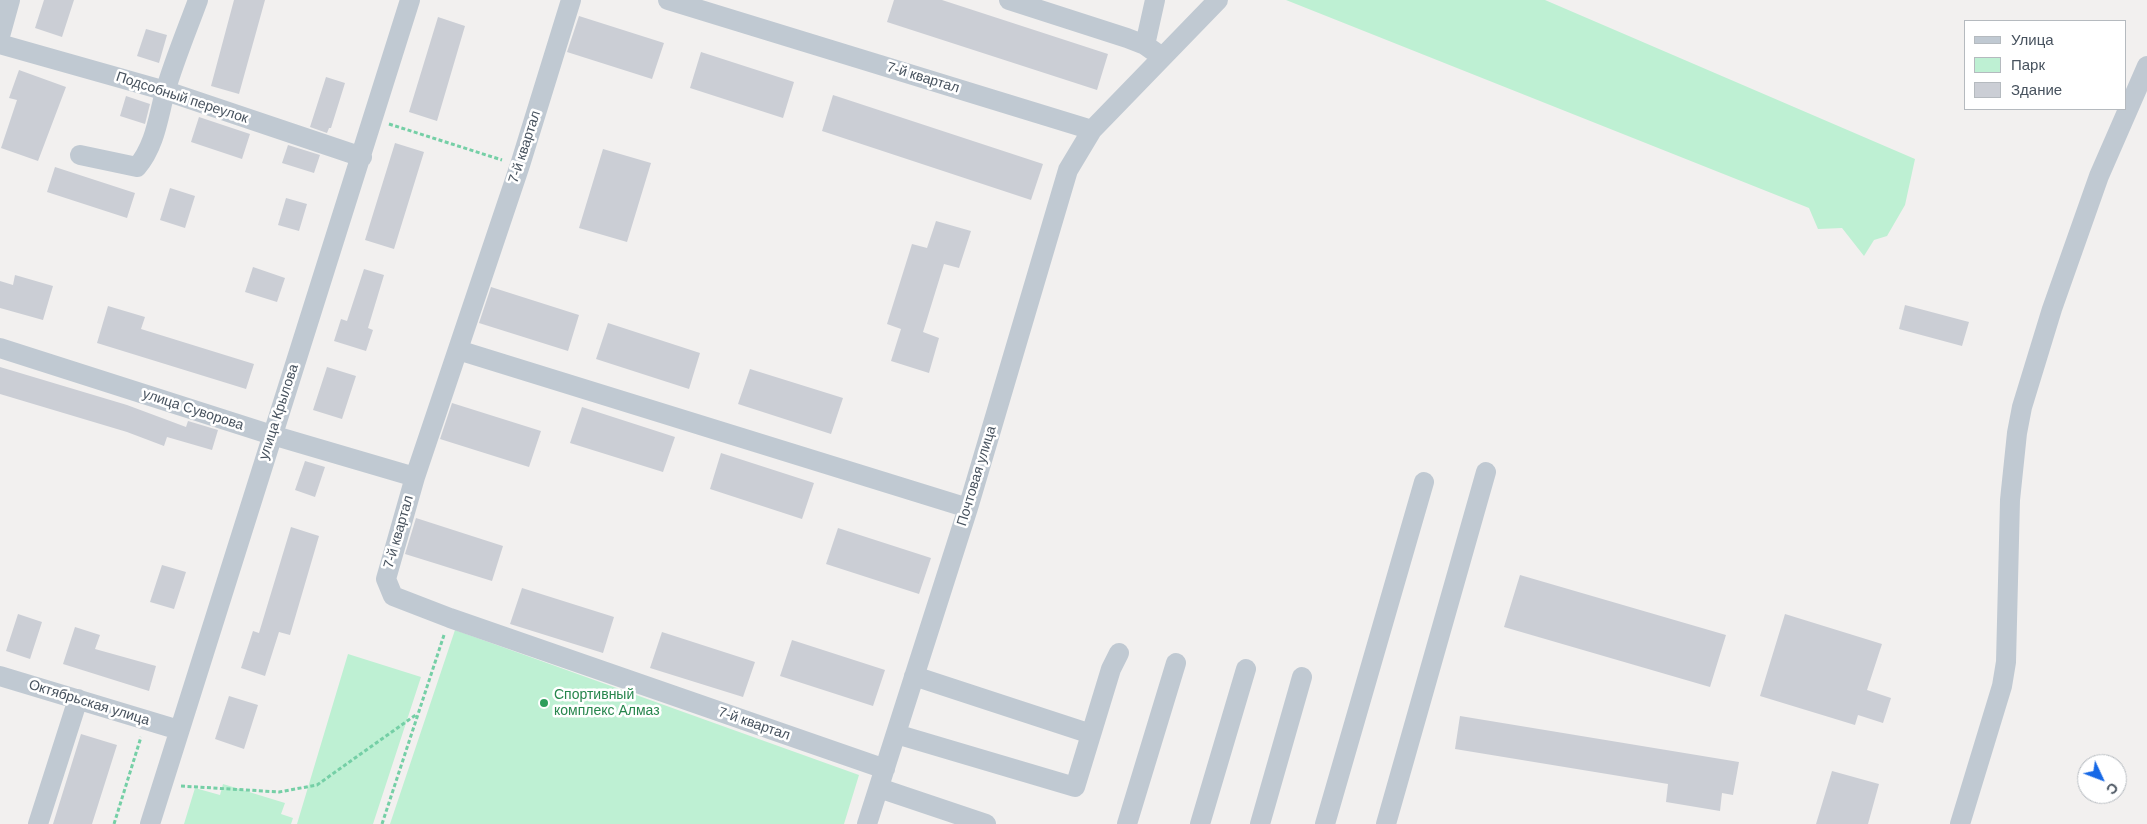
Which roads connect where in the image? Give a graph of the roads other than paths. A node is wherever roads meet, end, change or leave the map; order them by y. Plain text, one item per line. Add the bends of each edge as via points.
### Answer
1 (198, 0) edge
2 (410, 0) edge
3 (571, 0) edge
4 (668, 0) edge
5 (1156, 0) edge
6 (1218, 0) edge
7 (1015, 1) edge
8 (5, 7) edge
9 (0, 36) edge
10 (0, 44) edge
11 (1145, 45) junction
12 (1162, 57) junction
13 (2147, 66) edge
14 (166, 91) junction
15 (1092, 130) junction
16 (80, 155) dead end
17 (362, 158) junction
18 (0, 348) edge
19 (458, 350) junction
20 (272, 435) junction
21 (1486, 472) dead end
22 (415, 477) junction
23 (1424, 482) dead end
24 (968, 508) junction
25 (1119, 653) dead end
26 (1176, 664) dead end
27 (1246, 669) dead end
28 (0, 676) edge
29 (914, 676) junction
30 (1302, 677) dead end
31 (78, 699) junction
32 (179, 730) junction
33 (896, 734) junction
34 (1091, 734) junction
35 (882, 779) junction
36 (38, 824) edge
37 (150, 824) edge
38 (867, 824) edge
39 (986, 824) edge
40 (1127, 824) edge
41 (1200, 824) edge
42 (1260, 824) edge
43 (1325, 824) edge
44 (1386, 824) edge
45 (1960, 824) edge

1 - 14 street
2 - 17 street, улица Крылова
3 - 19 street, 7-й квартал
4 - 15 street, 7-й квартал
5 - 11 street
6 - 12 street, Почтовая улица
7 - 11 street
8 - 9 street
10 - 14 street, Подсобный переулок
11 - 12 street
12 - 15 street, Почтовая улица
13 - 45 street via 2099,176 2052,309 2022,407 2010,500 2006,662 2002,686
14 - 16 street via 156,132 146,157 136,167
14 - 17 street, Подсобный переулок
15 - 24 street, Почтовая улица via 1068,170
17 - 20 street, улица Крылова
18 - 20 street, улица Суворова
19 - 22 street, 7-й квартал
19 - 24 street
20 - 22 street, улица Суворова
20 - 32 street, улица Крылова
21 - 44 street
22 - 35 street, 7-й квартал via 386,579 394,596
23 - 43 street
24 - 29 street, Почтовая улица
25 - 34 street
26 - 40 street
27 - 41 street
28 - 31 street, Октябрьская улица
29 - 33 street, Почтовая улица
29 - 34 street
30 - 42 street
31 - 32 street, Октябрьская улица
31 - 36 street
32 - 37 street, улица Крылова
33 - 34 street via 1075,787
33 - 35 street, Почтовая улица
35 - 38 street, Почтовая улица
35 - 39 street, 7-й квартал

